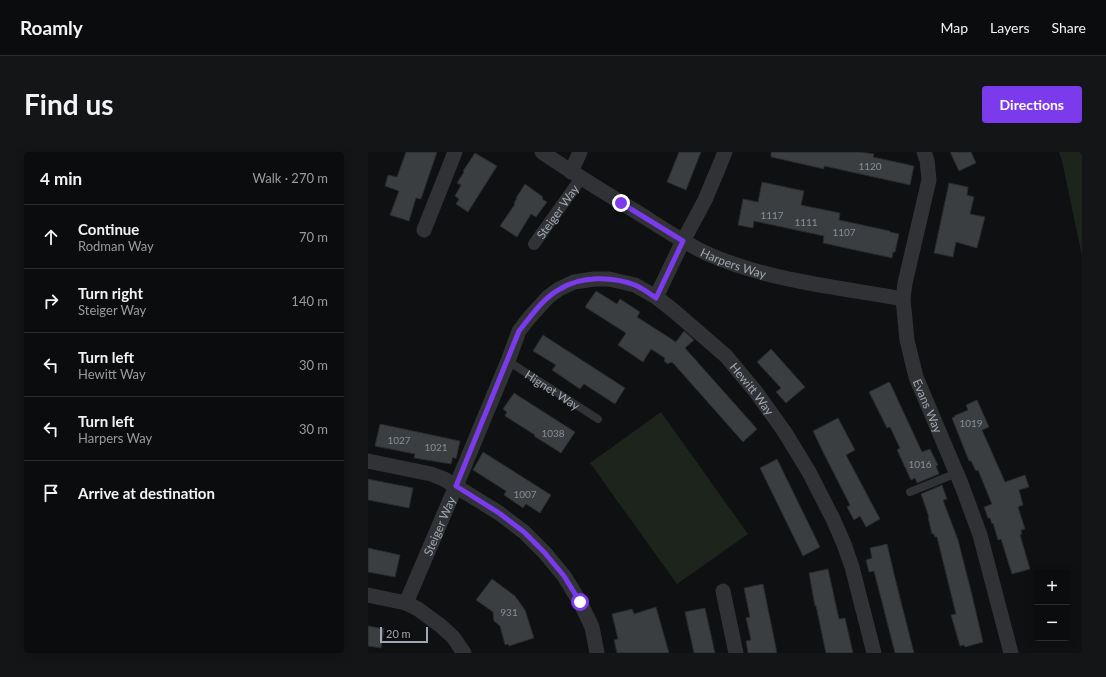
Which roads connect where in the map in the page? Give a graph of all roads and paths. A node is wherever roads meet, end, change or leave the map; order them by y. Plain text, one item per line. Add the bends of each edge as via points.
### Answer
1 (455, 152) edge
2 (542, 152) edge
3 (580, 152) edge
4 (725, 152) edge
5 (924, 152) edge
6 (576, 175) junction
7 (424, 230) dead end
8 (683, 241) junction
9 (534, 244) dead end
10 (656, 298) junction
11 (903, 299) junction
12 (508, 361) junction
13 (598, 419) dead end
14 (368, 461) edge
15 (956, 473) junction
16 (456, 486) junction
17 (910, 492) dead end
18 (723, 591) dead end
19 (368, 595) edge
20 (406, 603) junction
21 (464, 653) edge
22 (597, 653) edge
23 (736, 653) edge
24 (874, 653) edge
25 (1011, 653) edge

1 - 7 street
2 - 6 street, Harpers Way
3 - 6 street, Steiger Way
4 - 8 street via 705,200
5 - 11 street, Evans Way via 929,180
6 - 8 street, Harpers Way
6 - 9 street, Steiger Way
8 - 10 street
8 - 11 street, Harpers Way via 709,254 759,272
10 - 12 street, Steiger Way via 636,285 609,279 569,284 548,297 529,318 519,331
10 - 24 street, Hewitt Way via 726,356 788,436 809,472 844,544
11 - 15 street, Evans Way via 907,340 916,377
12 - 13 lane, Hignet Way
12 - 16 street, Steiger Way
14 - 16 street via 431,474
15 - 17 lane
15 - 25 street, Evans Way via 980,535
16 - 20 street, Steiger Way
16 - 22 street via 499,513 524,532 544,552 564,576 580,602 592,627
18 - 23 street
19 - 20 street
20 - 21 street via 441,626 453,637

